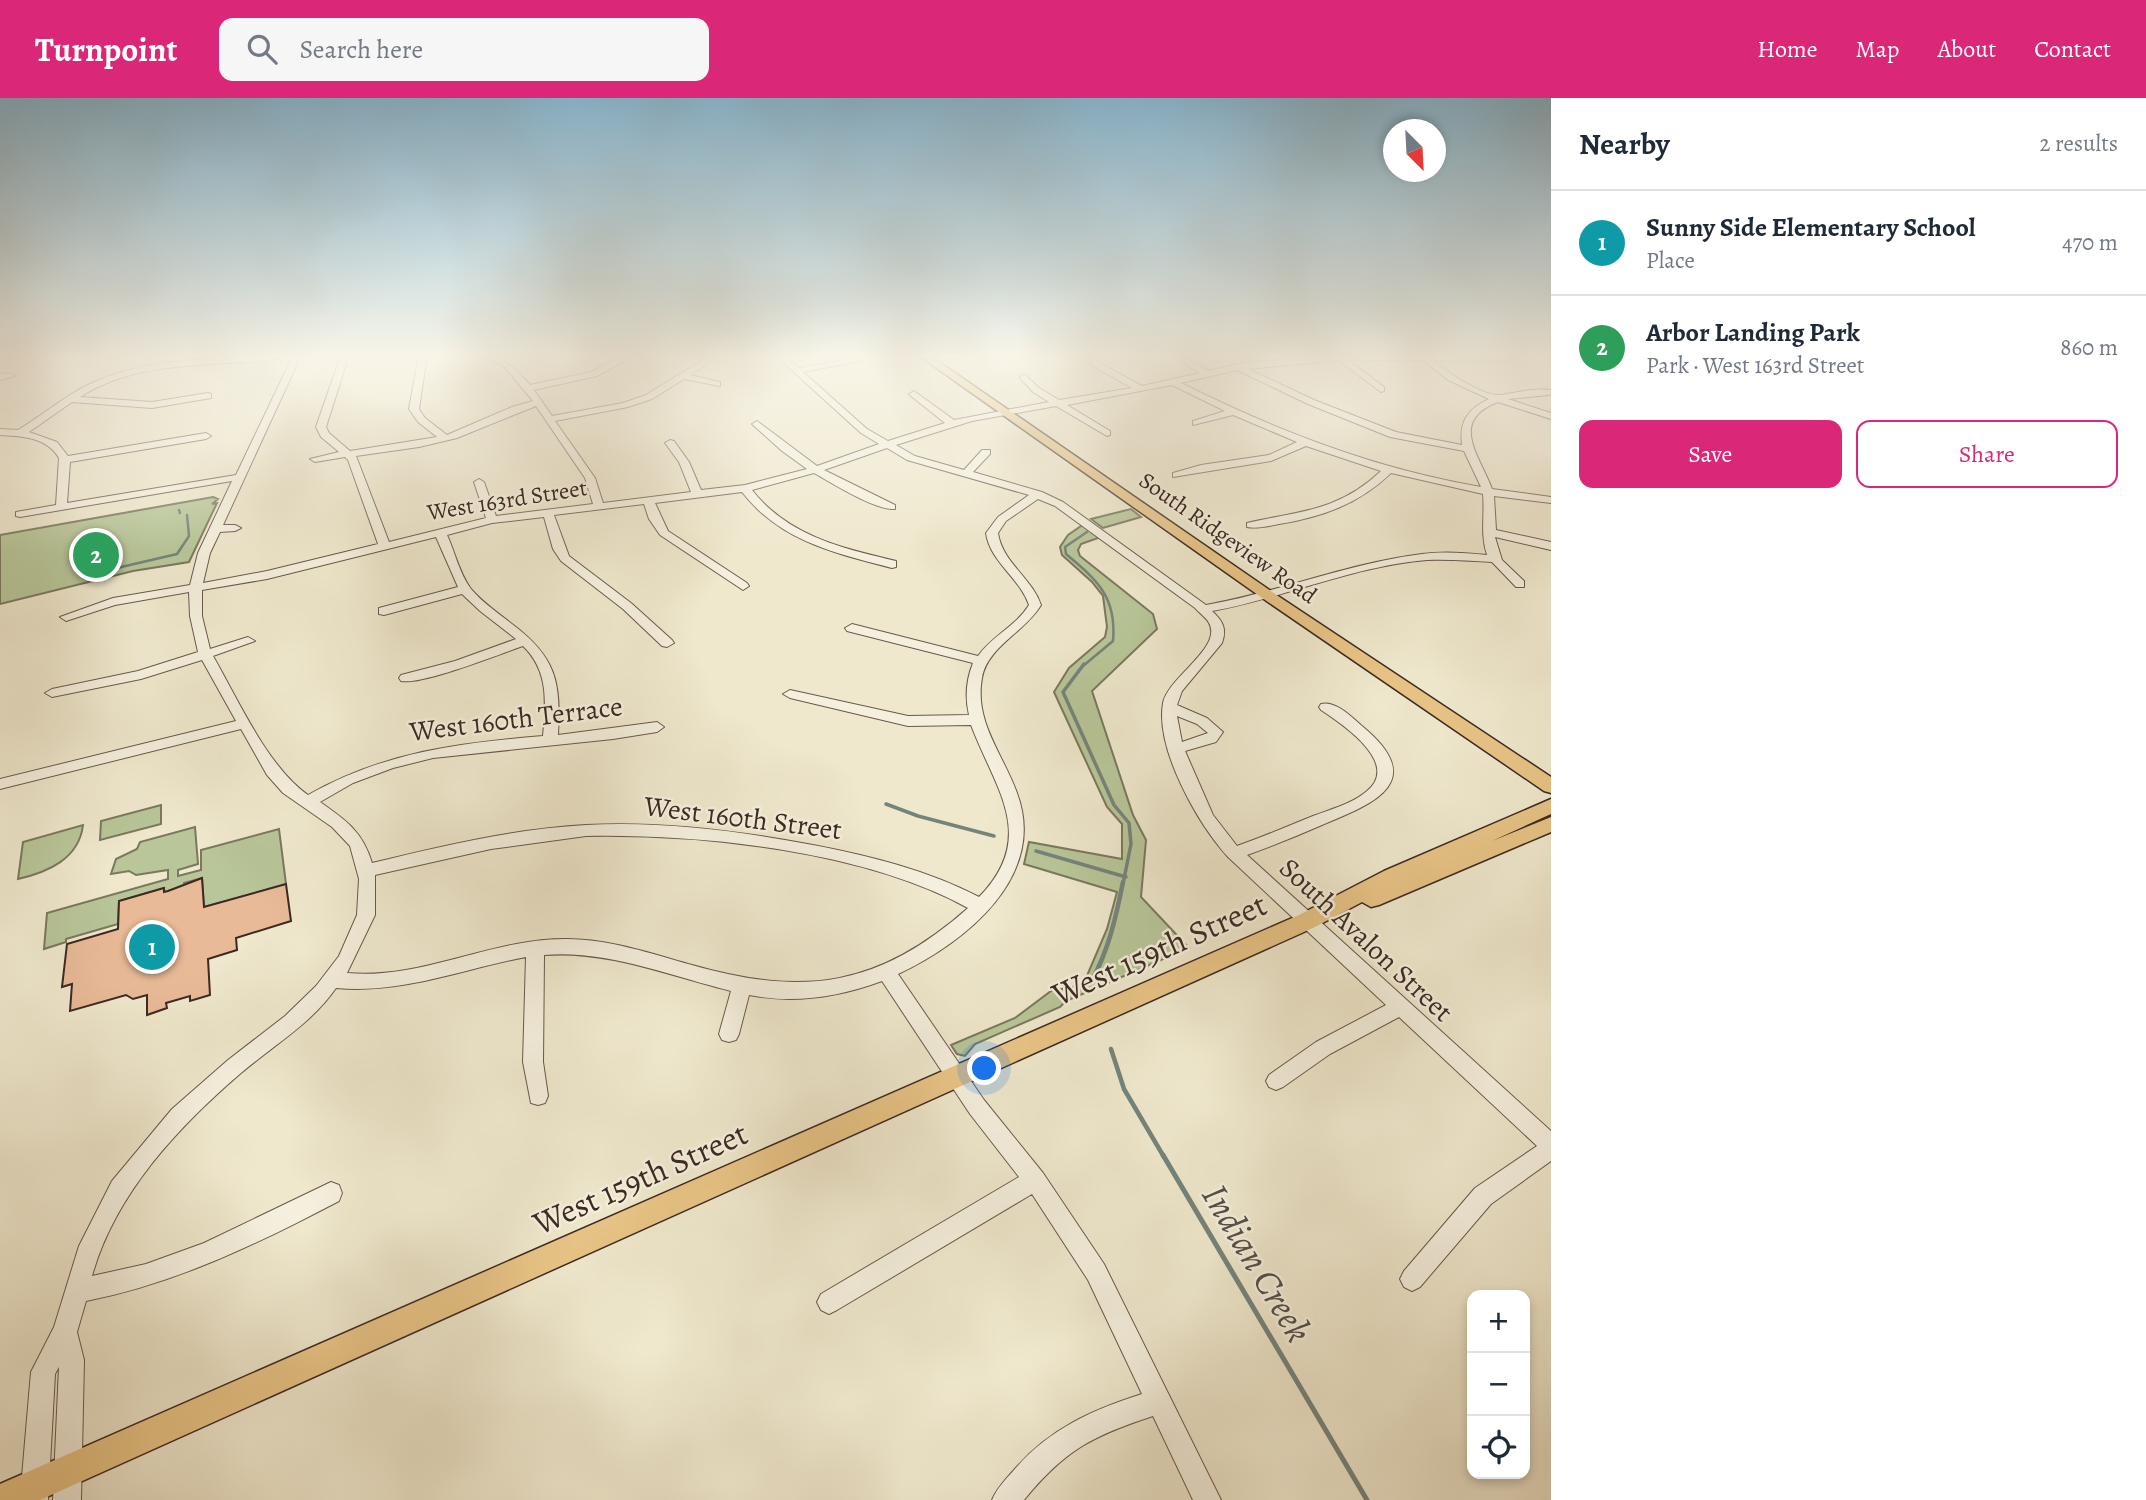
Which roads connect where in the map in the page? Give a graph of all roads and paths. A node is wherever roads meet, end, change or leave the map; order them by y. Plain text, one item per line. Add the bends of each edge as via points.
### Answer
1 (38, 420) edge
2 (267, 420) edge
3 (323, 420) edge
4 (423, 420) edge
5 (488, 420) edge
6 (550, 420) edge
7 (852, 420) edge
8 (948, 420) edge
9 (971, 420) edge
10 (1018, 420) edge
11 (1086, 420) edge
12 (1205, 420) edge
13 (1254, 420) edge
14 (1357, 420) edge
15 (1466, 420) edge
16 (1196, 423) dead end
17 (757, 424) dead end
18 (953, 424) junction
19 (0, 432) edge
20 (21, 433) junction
21 (1107, 433) dead end
22 (206, 436) dead end
23 (445, 438) junction
24 (1306, 442) junction
25 (670, 443) dead end
26 (886, 445) junction
27 (1469, 449) junction
28 (986, 452) dead end
29 (349, 454) junction
30 (314, 459) dead end
31 (64, 460) junction
32 (818, 469) junction
33 (1387, 471) junction
34 (965, 475) junction
35 (1177, 475) dead end
36 (240, 477) junction
37 (479, 482) dead end
38 (744, 488) junction
39 (1487, 491) junction
40 (1038, 494) junction
41 (698, 495) junction
42 (1551, 500) edge
43 (649, 501) junction
44 (599, 506) junction
45 (61, 507) junction
46 (891, 507) dead end
47 (548, 513) junction
48 (20, 514) dead end
49 (492, 520) junction
50 (1251, 525) dead end
51 (235, 528) dead end
52 (215, 529) junction
53 (439, 531) junction
54 (1489, 532) junction
55 (384, 545) junction
56 (1551, 546) edge
57 (1494, 559) junction
58 (892, 564) dead end
59 (1520, 584) dead end
60 (743, 586) dead end
61 (196, 587) junction
62 (465, 589) junction
63 (1266, 594) junction
64 (1203, 609) junction
65 (384, 611) dead end
66 (66, 617) dead end
67 (852, 628) dead end
68 (527, 640) junction
69 (248, 641) dead end
70 (667, 643) dead end
71 (206, 654) junction
72 (981, 661) junction
73 (406, 678) dead end
74 (1403, 688) junction
75 (52, 693) dead end
76 (790, 694) dead end
77 (1170, 707) junction
78 (1326, 707) dead end
79 (976, 720) junction
80 (244, 724) junction
81 (657, 727) dead end
82 (550, 741) junction
83 (1176, 749) junction
84 (0, 784) edge
85 (1551, 786) edge
86 (1551, 796) edge
87 (308, 802) junction
88 (1551, 806) edge
89 (1551, 824) edge
90 (1234, 853) junction
91 (366, 871) junction
92 (982, 907) junction
93 (1307, 921) junction
94 (535, 949) junction
95 (887, 973) junction
96 (333, 980) junction
97 (742, 985) junction
98 (1399, 1007) junction
99 (729, 1034) dead end
100 (957, 1076) junction
101 (1276, 1081) dead end
102 (538, 1096) dead end
103 (1551, 1147) edge
104 (1035, 1180) junction
105 (331, 1193) dead end
106 (1412, 1279) dead end
107 (76, 1291) junction
108 (830, 1302) dead end
109 (65, 1332) junction
110 (1160, 1401) junction
111 (69, 1468) junction
112 (35, 1492) edge
113 (2, 1500) edge
114 (67, 1500) edge
115 (1006, 1500) edge
116 (1207, 1500) edge

1 - 20 street
2 - 36 street
3 - 29 street via 325,435
4 - 23 street
5 - 23 street
6 - 44 street via 590,478
7 - 26 street
8 - 18 street
9 - 18 street, West 163rd Street
10 - 63 main road, South Ridgeview Road
11 - 21 street
12 - 16 street
13 - 24 street
14 - 27 street via 1421,442
15 - 27 street
17 - 32 street
18 - 26 street, West 163rd Street
19 - 20 street
20 - 31 street via 49,443
22 - 31 street
23 - 29 street
24 - 33 street
24 - 35 street via 1271,458
25 - 41 street
26 - 32 street, West 163rd Street
26 - 34 street
27 - 39 street
28 - 34 street
29 - 30 street
29 - 55 street
31 - 45 street
32 - 38 street, West 163rd Street
32 - 46 street
33 - 39 street
33 - 50 street via 1365,493 1343,505
34 - 40 street
36 - 45 street
36 - 52 street
37 - 49 street
38 - 41 street, West 163rd Street
38 - 58 street via 768,517 792,532 830,548
39 - 42 street
39 - 54 street
40 - 64 street via 1078,515
40 - 72 street via 1002,519 991,538 1031,592 1035,605
41 - 43 street, West 163rd Street
43 - 44 street, West 163rd Street
43 - 60 street via 659,527 670,539
44 - 47 street, West 163rd Street
45 - 48 street
47 - 49 street, West 163rd Street
47 - 70 street via 565,558
49 - 53 street, West 163rd Street
51 - 52 street
52 - 61 street
53 - 55 street, West 163rd Street
53 - 62 street
54 - 56 street
54 - 57 street
55 - 61 street, West 163rd Street via 267,575
57 - 59 street
57 - 63 street via 1411,559
61 - 66 street, West 163rd Street via 113,602
61 - 71 street via 196,623
62 - 65 street
62 - 68 street
63 - 64 street
63 - 74 main road, South Ridgeview Road
64 - 77 street via 1218,629 1219,640 1182,679
67 - 72 street
68 - 73 street
68 - 82 street via 550,673
69 - 71 street
71 - 75 street via 131,677
71 - 80 street
72 - 79 street via 974,690
74 - 85 main road, South Ridgeview Road
74 - 86 main road, South Ridgeview Road
76 - 79 street via 908,721
77 - 83 street, South Avalon Street
77 - 83 street via 1209,724 1216,733 1211,740
78 - 90 street via 1362,733 1380,754 1384,772 1377,791 1348,808
79 - 92 street via 1012,794 1019,823 1008,870
80 - 84 street
80 - 87 street via 272,771
81 - 82 street, West 160th Terrace
82 - 87 street, West 160th Terrace via 474,746 391,762 331,786
83 - 90 street, South Avalon Street via 1202,811
87 - 91 street via 350,834 363,854
88 - 93 main road, West 159th Street via 1391,877
89 - 93 main road, West 159th Street via 1408,886
90 - 93 street, South Avalon Street
91 - 92 street, West 160th Street via 429,854 524,838 615,830 705,834 791,846 904,871
91 - 96 street via 366,915
92 - 95 street via 929,949
93 - 98 street, South Avalon Street
93 - 100 main road, West 159th Street
94 - 96 street via 497,954 392,982
94 - 97 street via 606,949
94 - 102 street via 533,1062
95 - 97 street via 802,991
95 - 100 street
96 - 107 street via 311,1005 206,1090 159,1138 111,1205 87,1254
97 - 99 street
98 - 101 street via 1323,1048
98 - 103 street, South Avalon Street
100 - 104 street
100 - 111 main road, West 159th Street
103 - 106 street via 1483,1196
104 - 108 street
104 - 110 street via 1096,1272
105 - 107 street via 188,1263 123,1283
107 - 109 street
109 - 111 street via 72,1360
109 - 112 street via 43,1371
110 - 115 street via 1068,1438 1049,1452
110 - 116 street
111 - 112 main road, West 159th Street
111 - 114 street
112 - 113 main road, West 159th Street

